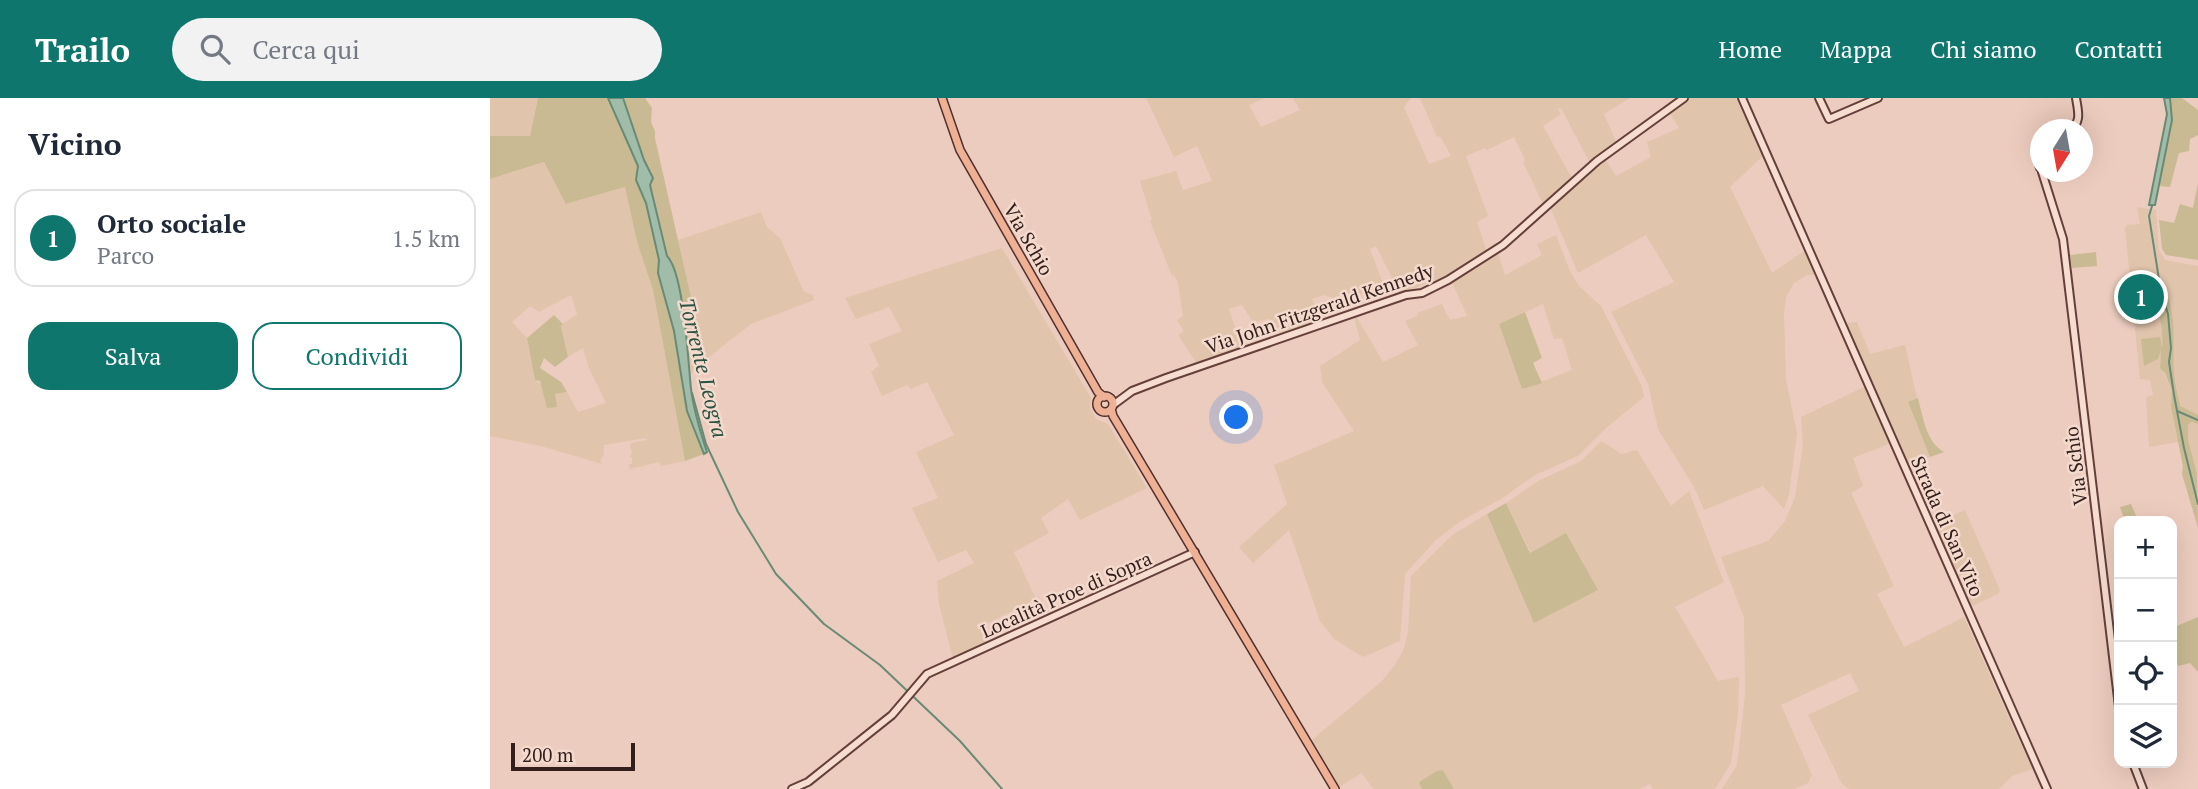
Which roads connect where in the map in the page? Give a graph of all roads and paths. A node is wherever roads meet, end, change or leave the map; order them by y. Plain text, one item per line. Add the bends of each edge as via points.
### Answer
1 (942, 98) edge
2 (1684, 98) edge
3 (1742, 98) edge
4 (1819, 98) edge
5 (1878, 98) edge
6 (2076, 98) edge
7 (2078, 119) edge
8 (2045, 182) edge
9 (1108, 403) junction
10 (1195, 552) junction
11 (2119, 705) edge
12 (2135, 768) edge
13 (792, 789) edge
14 (1335, 789) edge
15 (2047, 789) edge
16 (2143, 789) edge

1 - 9 main road, Via Schio via 960,150
2 - 9 main road, Via John Fitzgerald Kennedy via 1597,160 1503,245 1448,280 1422,293 1166,378
3 - 15 main road, Strada di San Vito
4 - 5 main road via 1829,119
6 - 7 main road
8 - 11 main road, Via Schio via 2063,239
9 - 10 main road, Via Schio
10 - 13 main road, Località Proe di Sopra via 927,674 892,715 808,782
10 - 14 main road, Via Schio
12 - 16 main road

